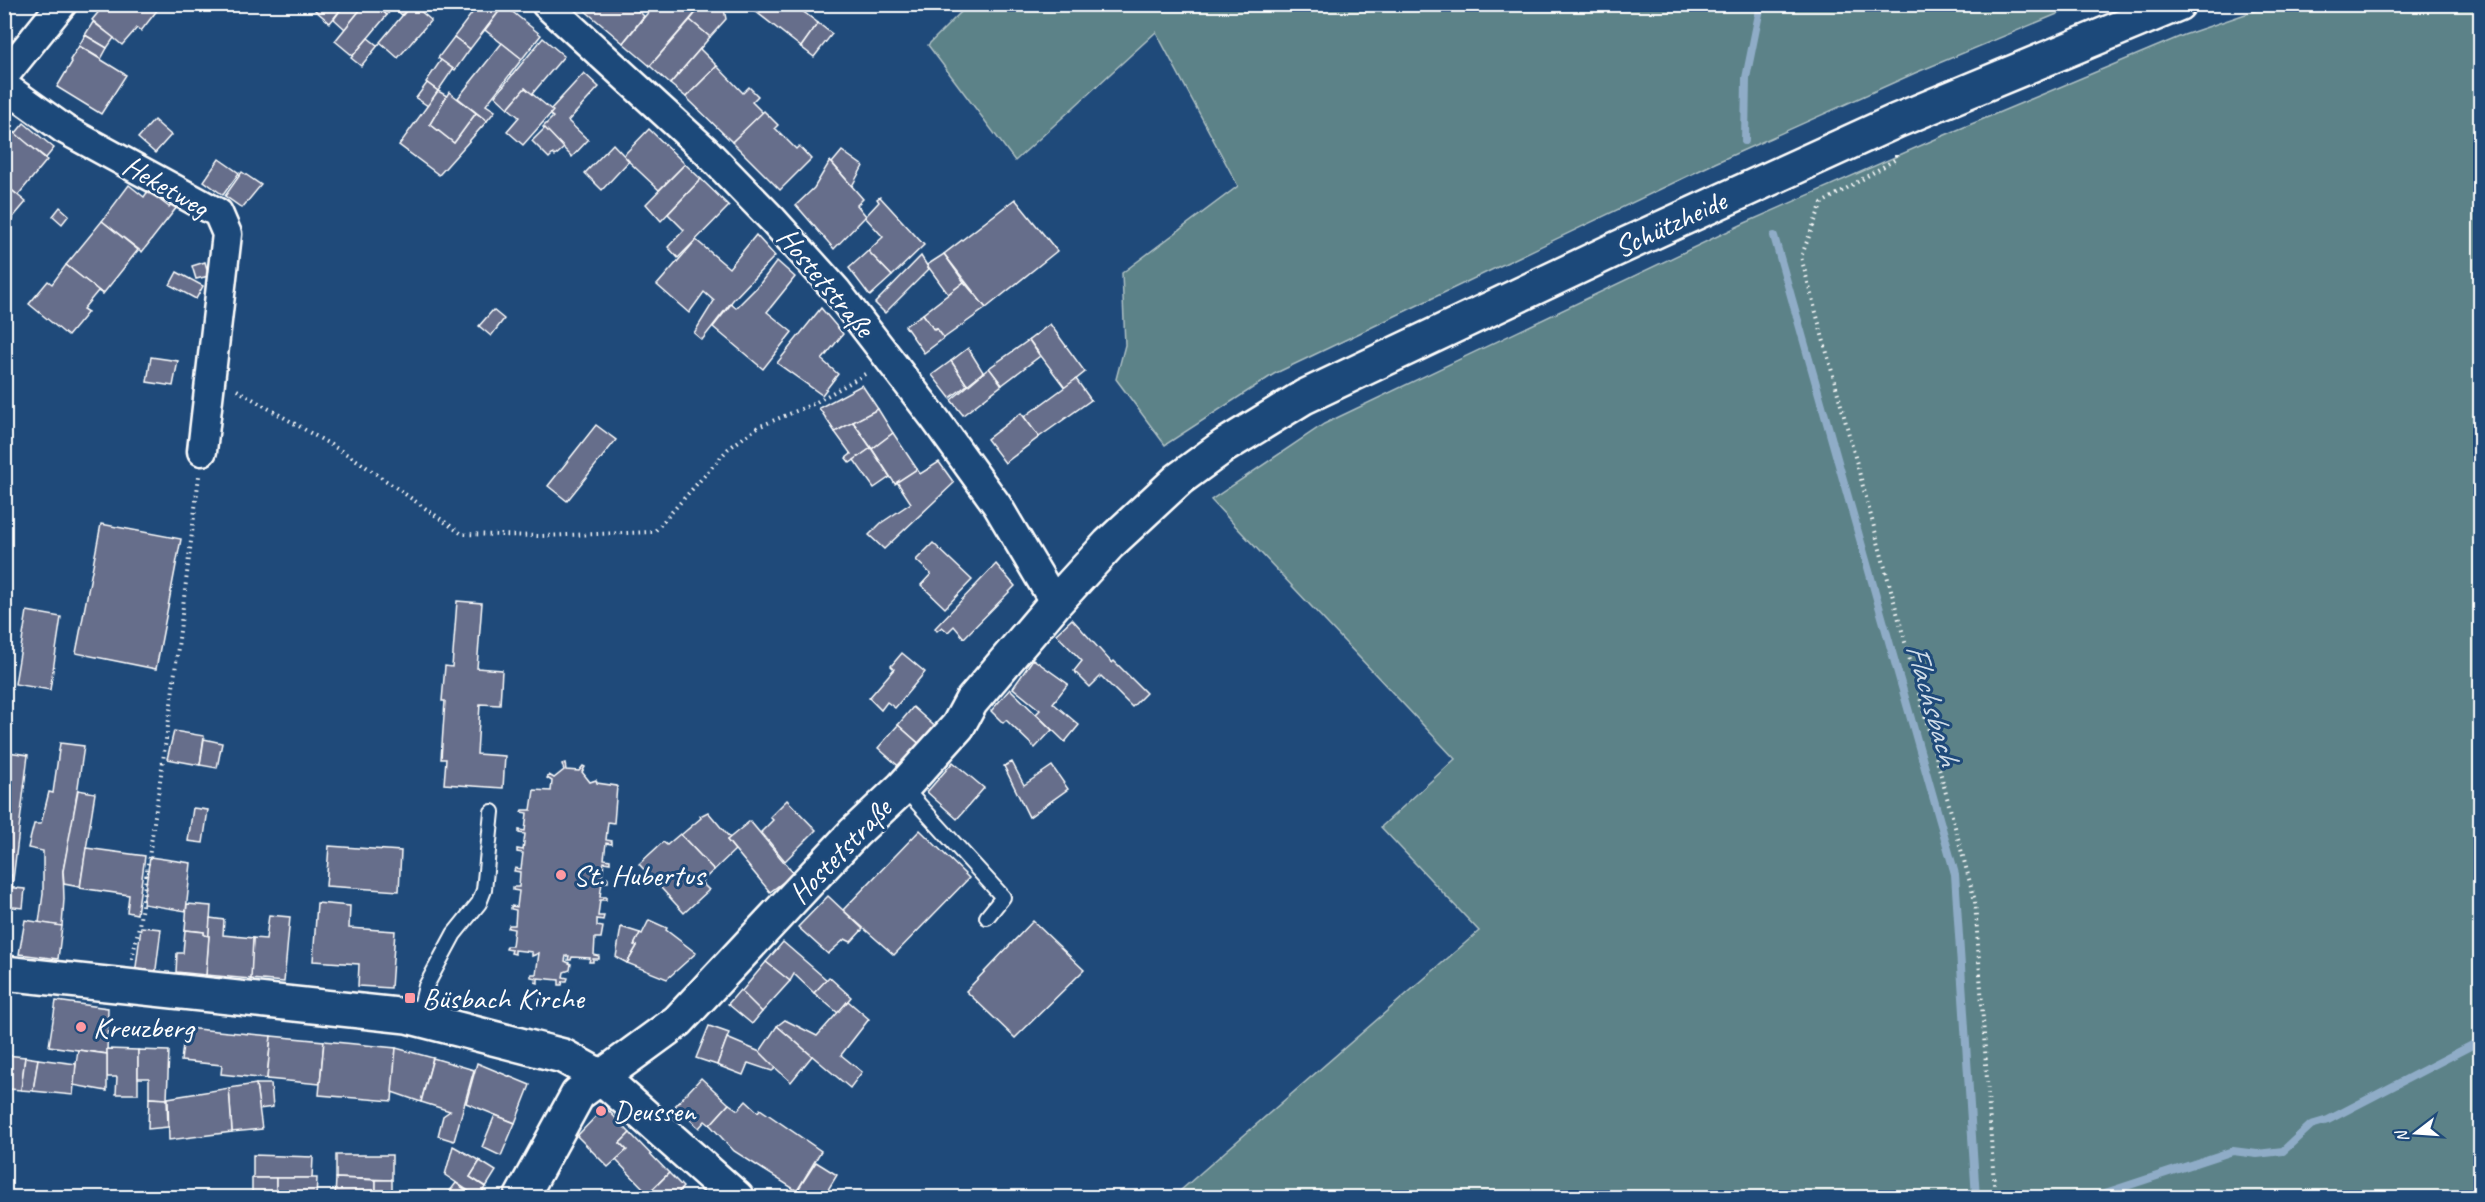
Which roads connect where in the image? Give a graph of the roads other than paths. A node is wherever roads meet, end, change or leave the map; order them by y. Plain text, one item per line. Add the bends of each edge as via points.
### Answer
1 (62, 4) edge
2 (546, 4) edge
3 (2178, 4) edge
4 (4, 75) edge
5 (4, 86) edge
6 (202, 451) road end
7 (1179, 479) joint
8 (1055, 603) junction
9 (903, 787) junction
10 (492, 812) dead end
11 (987, 917) dead end
12 (4, 973) edge
13 (418, 1019) junction
14 (602, 1077) junction
15 (521, 1197) edge
16 (737, 1197) edge

1 - 4 street
2 - 8 street, Hostetstraße via 705,150 836,290 997,506
3 - 7 street, Schützheide via 1896,121 1333,383 1224,446
5 - 6 street, Heketweg via 64,129 218,213 227,234
7 - 8 street, Hostetstraße via 1109,544
8 - 9 street, Hostetstraße via 971,702 958,726
9 - 11 lane via 1003,897
9 - 14 street, Hostetstraße via 854,833 678,1021
10 - 13 lane via 484,890 426,986
12 - 13 street
13 - 14 street via 563,1056
14 - 15 street, Hostetstraße via 578,1094
14 - 16 street

